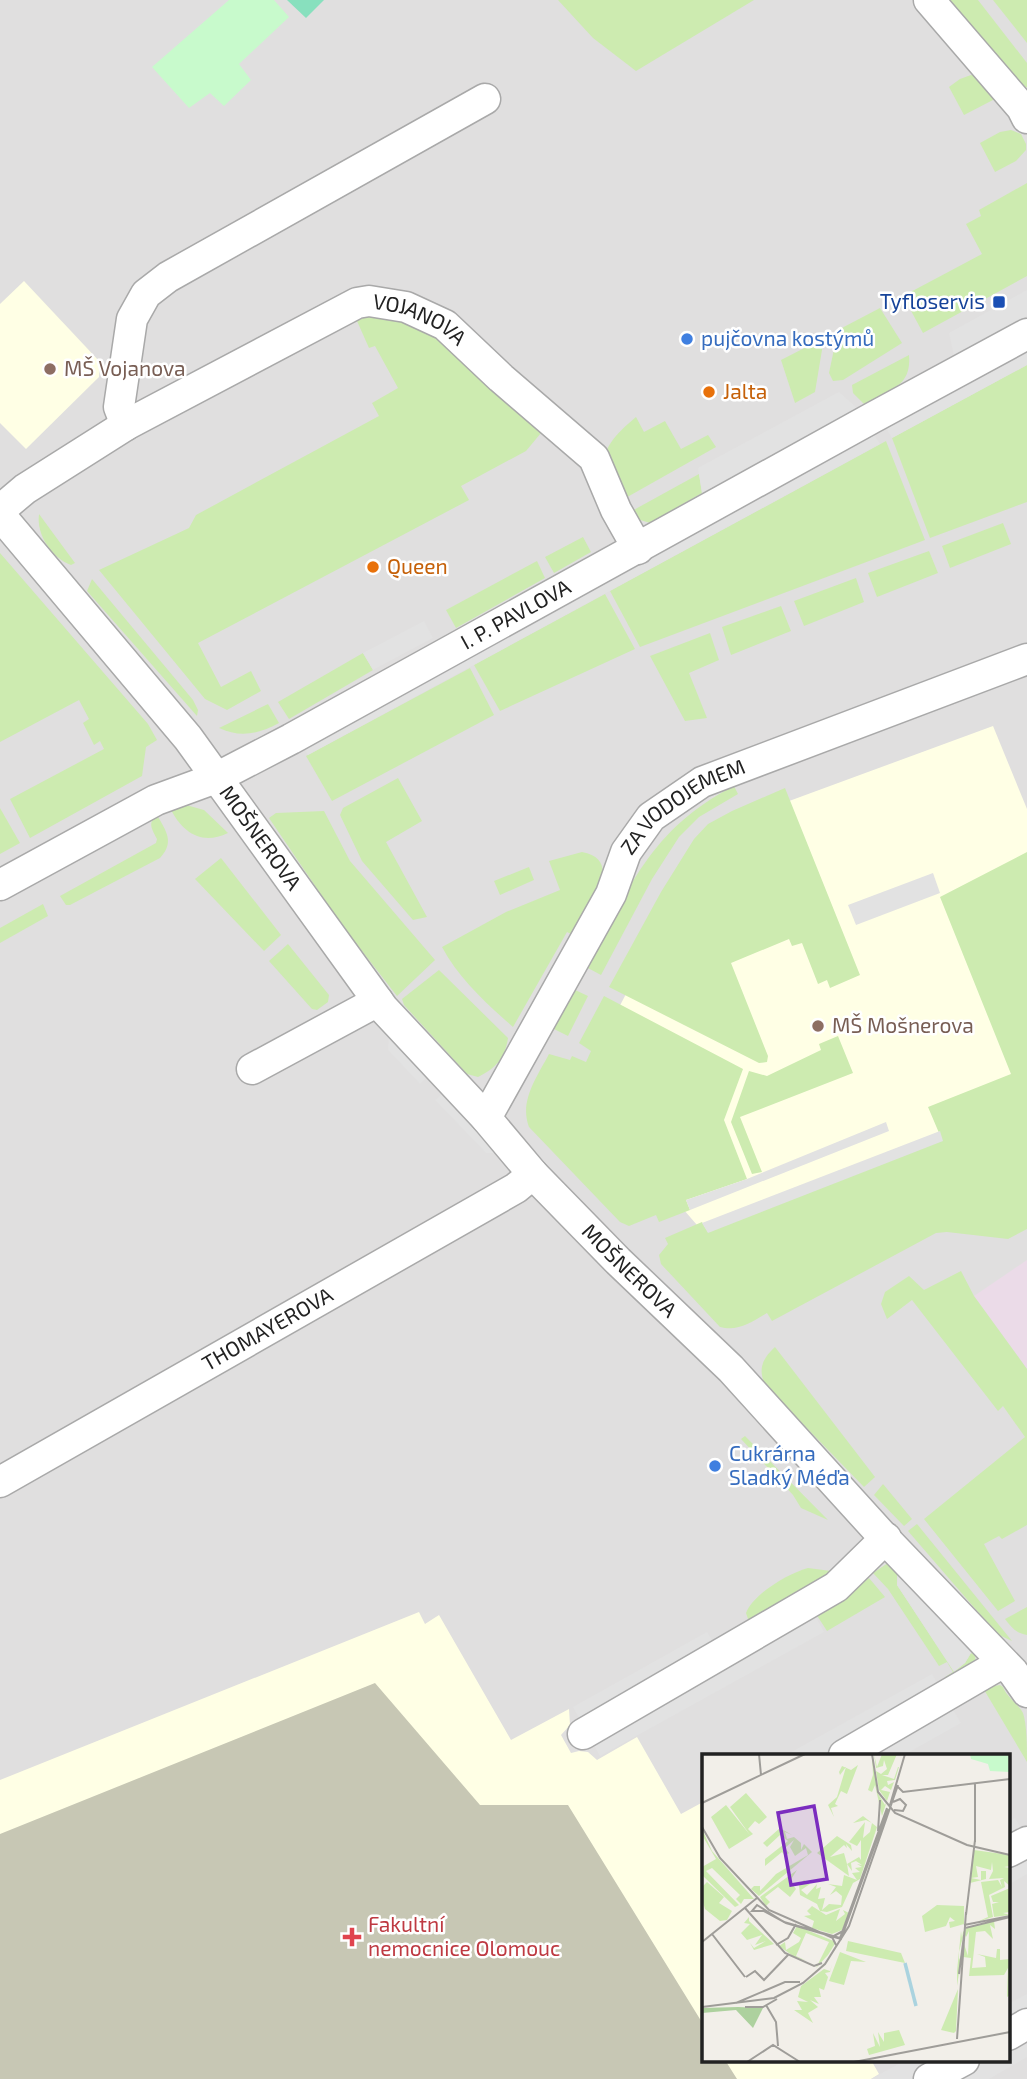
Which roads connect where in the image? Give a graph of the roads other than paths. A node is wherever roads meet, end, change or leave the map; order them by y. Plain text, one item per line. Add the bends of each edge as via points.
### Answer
1 (929, 0) edge
2 (485, 99) dead end
3 (1027, 118) edge
4 (1027, 334) edge
5 (126, 425) junction
6 (0, 512) edge
7 (638, 549) junction
8 (1027, 659) edge
9 (216, 778) junction
10 (0, 886) edge
11 (378, 1001) junction
12 (252, 1069) dead end
13 (486, 1118) junction
14 (533, 1174) junction
15 (0, 1482) edge
16 (886, 1538) junction
17 (1017, 1673) edge
18 (583, 1734) dead end
19 (846, 1754) edge
20 (1027, 1842) edge
21 (1010, 1851) edge
22 (1027, 2024) edge
23 (1010, 2034) edge
24 (960, 2062) edge
25 (929, 2079) edge

1 - 3 street
2 - 5 street via 168,277 146,294 132,319 127,347 119,407
4 - 7 street, I. P. PAVLOVA
5 - 6 street, VOJANOVA via 25,489
5 - 7 street, VOJANOVA via 357,303 406,307 444,325 594,458
6 - 9 street, VOJANOVA
7 - 9 street, I. P. PAVLOVA
8 - 13 street, ZA VODOJEMEM via 702,782 651,817 626,852 611,894
9 - 10 street, I. P. PAVLOVA via 156,800
9 - 11 street, MOŠNEROVA
11 - 12 street
11 - 13 street, MOŠNEROVA
13 - 14 street, MOŠNEROVA
14 - 15 street, THOMAYEROVA via 516,1188
14 - 16 street, MOŠNEROVA via 731,1369
16 - 17 street, MOŠNEROVA
16 - 18 street via 836,1587
17 - 19 street, MOŠNEROVA
20 - 21 street
22 - 23 street
24 - 25 street

